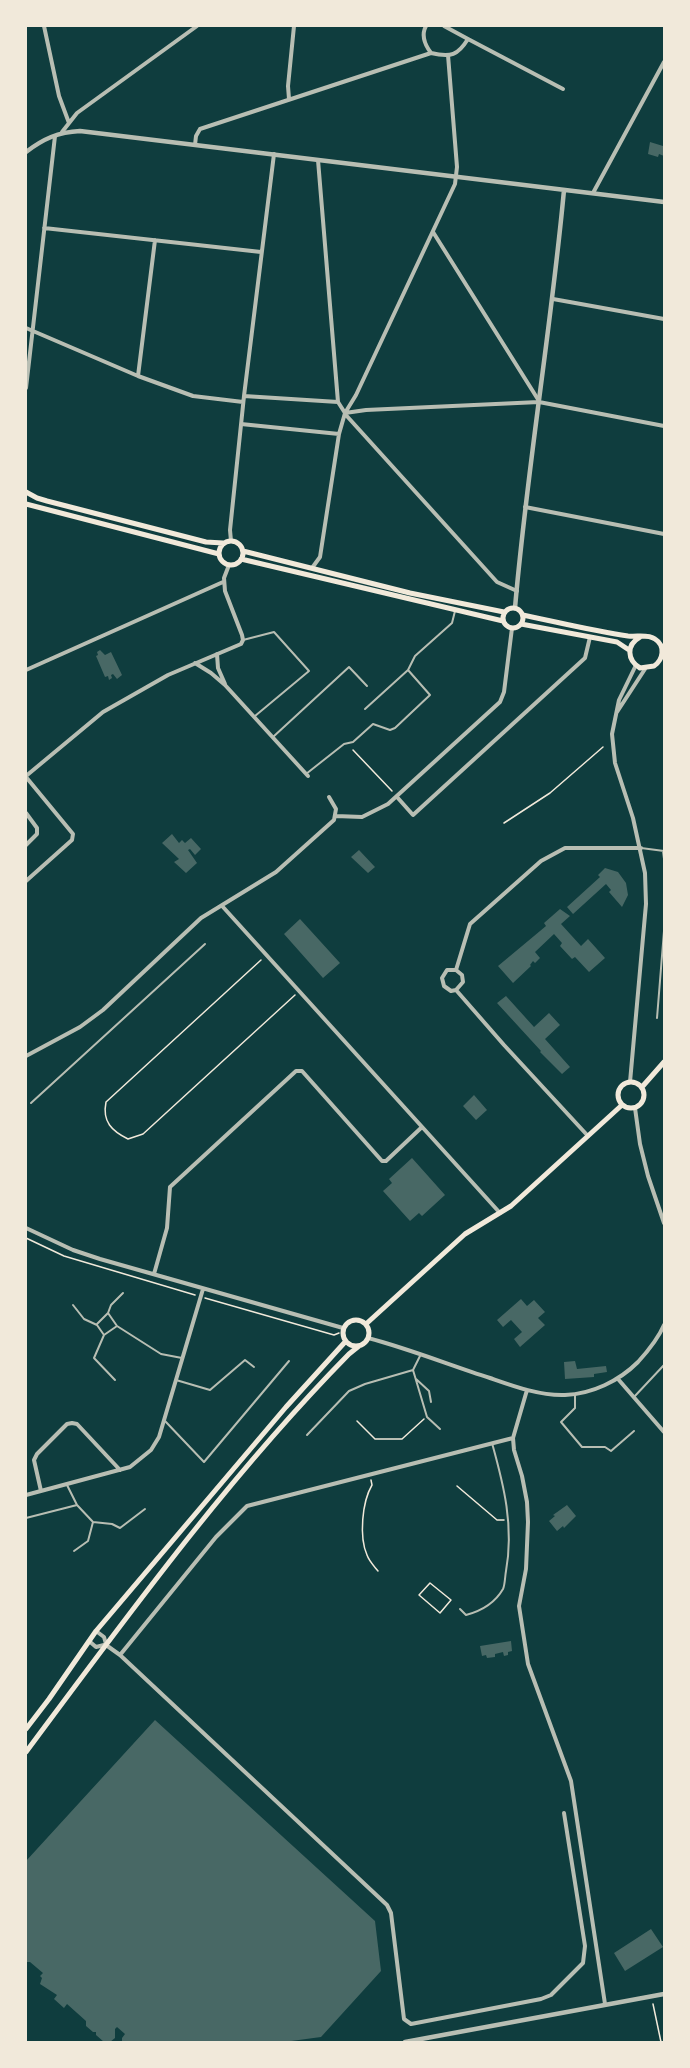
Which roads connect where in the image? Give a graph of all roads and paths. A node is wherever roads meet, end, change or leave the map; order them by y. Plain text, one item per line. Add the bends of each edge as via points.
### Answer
1 (44, 26) edge
2 (196, 26) edge
3 (294, 26) edge
4 (426, 26) edge
5 (447, 26) edge
6 (468, 39) junction
7 (431, 53) junction
8 (448, 56) junction
9 (664, 62) edge
10 (563, 89) dead end
11 (289, 99) junction
12 (69, 123) junction
13 (62, 132) junction
14 (55, 135) junction
15 (195, 145) junction
16 (26, 152) edge
17 (274, 154) junction
18 (318, 160) junction
19 (456, 177) junction
20 (564, 190) junction
21 (593, 194) junction
22 (664, 202) edge
23 (44, 228) junction
24 (434, 232) junction
25 (155, 240) junction
26 (261, 252) junction
27 (553, 299) junction
28 (664, 319) edge
29 (26, 328) edge
30 (32, 331) junction
31 (138, 376) junction
32 (26, 388) edge
33 (244, 396) junction
34 (243, 402) junction
35 (338, 402) junction
36 (539, 402) junction
37 (345, 413) junction
38 (241, 424) junction
39 (664, 426) edge
40 (339, 434) junction
41 (26, 492) edge
42 (26, 498) edge
43 (26, 504) edge
44 (525, 507) junction
45 (664, 534) edge
46 (231, 541) junction
47 (223, 543) junction
48 (243, 551) junction
49 (219, 554) junction
50 (241, 560) junction
51 (229, 565) junction
52 (312, 569) junction
53 (223, 582) junction
54 (517, 591) junction
55 (515, 608) junction
56 (456, 610) junction
57 (504, 612) junction
58 (523, 615) junction
59 (503, 621) junction
60 (521, 624) junction
61 (512, 628) junction
62 (590, 636) junction
63 (639, 637) junction
64 (243, 640) junction
65 (663, 647) edge
66 (629, 650) junction
67 (217, 654) junction
68 (662, 660) edge
69 (194, 663) junction
70 (636, 665) junction
71 (645, 669) junction
72 (26, 670) edge
73 (408, 670) junction
74 (225, 685) junction
75 (367, 686) dead end
76 (365, 709) dead end
77 (615, 715) junction
78 (255, 716) junction
79 (273, 737) junction
80 (603, 747) dead end
81 (353, 750) dead end
82 (307, 775) joint
83 (26, 777) edge
84 (392, 791) dead end
85 (329, 797) dead end
86 (397, 797) junction
87 (26, 813) edge
88 (336, 816) junction
89 (504, 823) dead end
90 (26, 844) edge
91 (641, 848) junction
92 (664, 851) edge
93 (664, 859) edge
94 (26, 881) edge
95 (223, 907) junction
96 (664, 931) edge
97 (206, 944) dead end
98 (267, 956) junction
99 (456, 970) junction
100 (456, 990) junction
101 (299, 992) junction
102 (657, 1018) dead end
103 (26, 1056) edge
104 (664, 1062) edge
105 (630, 1082) junction
106 (642, 1087) junction
107 (32, 1103) dead end
108 (622, 1105) junction
109 (635, 1108) junction
110 (422, 1127) junction
111 (588, 1136) junction
112 (500, 1213) junction
113 (664, 1223) edge
114 (26, 1228) edge
115 (26, 1238) edge
116 (154, 1274) junction
117 (203, 1289) junction
118 (123, 1293) dead end
119 (201, 1297) junction
120 (73, 1305) dead end
121 (108, 1314) junction
122 (366, 1324) junction
123 (97, 1325) junction
124 (664, 1325) edge
125 (117, 1326) junction
126 (342, 1330) junction
127 (663, 1331) edge
128 (104, 1335) junction
129 (368, 1338) junction
130 (345, 1342) junction
131 (359, 1346) junction
132 (421, 1353) junction
133 (182, 1358) junction
134 (289, 1361) dead end
135 (664, 1365) edge
136 (254, 1367) dead end
137 (413, 1370) junction
138 (416, 1379) junction
139 (618, 1379) junction
140 (115, 1380) dead end
141 (176, 1380) junction
142 (528, 1390) junction
143 (575, 1394) junction
144 (634, 1397) junction
145 (431, 1402) dead end
146 (427, 1417) junction
147 (164, 1421) junction
148 (357, 1421) dead end
149 (440, 1429) dead end
150 (634, 1431) dead end
151 (664, 1432) edge
152 (307, 1435) dead end
153 (513, 1438) junction
154 (492, 1442) junction
155 (120, 1470) junction
156 (371, 1473) junction
157 (66, 1485) junction
158 (457, 1486) dead end
159 (41, 1491) junction
160 (26, 1495) edge
161 (77, 1505) junction
162 (145, 1509) dead end
163 (26, 1518) edge
164 (509, 1521) junction
165 (93, 1522) junction
166 (74, 1551) dead end
167 (378, 1571) dead end
168 (451, 1600) junction
169 (460, 1609) joint
170 (96, 1631) junction
171 (89, 1641) junction
172 (106, 1645) junction
173 (120, 1655) junction
174 (26, 1728) edge
175 (26, 1752) edge
176 (564, 1813) dead end
177 (664, 1994) edge
178 (605, 2004) junction
179 (653, 2004) dead end
180 (413, 2042) edge
181 (405, 2043) edge
182 (661, 2043) edge

1 - 12 street
2 - 12 street via 77,113
3 - 11 street
4 - 7 street via 425,45
5 - 6 street
6 - 8 street via 458,52
6 - 10 street
7 - 8 street
7 - 11 street
8 - 19 street
9 - 21 street
11 - 15 street via 200,129
12 - 13 street
13 - 14 street
13 - 15 street
14 - 16 street
14 - 23 street
15 - 17 street
17 - 18 street
17 - 26 street
18 - 19 street
18 - 35 street
19 - 20 street
19 - 24 street
20 - 21 street
20 - 27 street
21 - 22 street
23 - 25 street
23 - 30 street
24 - 36 street
24 - 37 street
25 - 26 street
25 - 31 street
26 - 33 street
27 - 28 street
27 - 36 street
29 - 30 street
30 - 31 street
30 - 32 street
31 - 34 street via 193,396
33 - 34 street
33 - 35 street
34 - 38 street
35 - 37 street
36 - 37 street
36 - 39 street
36 - 44 street
37 - 40 street
37 - 54 street via 497,582
38 - 40 street
38 - 46 street
40 - 52 street via 320,557
41 - 42 main road
41 - 47 main road via 47,501
43 - 49 main road
44 - 45 street
44 - 54 street
46 - 47 main road
46 - 48 main road
47 - 49 main road
48 - 50 main road
48 - 52 main road
49 - 51 main road
50 - 51 main road
50 - 56 main road
51 - 53 street
52 - 57 main road
53 - 64 street
53 - 72 street
54 - 55 street
55 - 57 main road
55 - 58 main road
56 - 59 main road
56 - 73 lane via 452,623 415,656
57 - 59 main road
58 - 60 main road
58 - 63 main road
59 - 61 main road
60 - 61 main road
60 - 62 main road
61 - 86 street via 501,700
62 - 66 main road via 617,642
62 - 86 street via 585,658 412,815
63 - 65 main road via 653,637
63 - 66 main road
64 - 67 street
64 - 78 lane via 274,632 309,671
65 - 68 main road
66 - 70 main road
67 - 69 street
67 - 74 street
68 - 71 main road
69 - 74 street
69 - 83 street via 103,712
70 - 71 main road
70 - 77 street
71 - 77 street
73 - 76 lane
73 - 82 lane via 430,695 395,728 373,724
74 - 78 street
75 - 79 lane via 349,667
77 - 91 street via 612,749
78 - 79 street
79 - 82 street
80 - 89 path via 550,793
81 - 84 path
83 - 94 street via 73,834 72,840
85 - 88 street
86 - 88 street via 362,818
87 - 90 street via 38,834
88 - 95 street via 276,872
91 - 92 lane
91 - 99 street via 565,848 541,861 470,924
91 - 105 street via 646,904
92 - 93 lane
95 - 98 street
95 - 103 street via 201,918 80,1027
96 - 102 lane
97 - 107 lane
98 - 101 street
98 - 101 path via 106,1102 108,1126 128,1139 143,1134
99 - 100 street via 463,982
99 - 100 street via 447,970 442,978 444,986
100 - 111 street
101 - 110 street
104 - 106 main road
105 - 106 main road
105 - 108 main road via 618,1092
106 - 109 main road via 644,1099
108 - 109 main road
108 - 111 main road
109 - 113 street via 648,1176
110 - 112 street
110 - 116 street via 382,1161 302,1071 296,1071 170,1188 166,1228
111 - 112 main road
112 - 122 main road via 465,1234
114 - 116 street via 73,1250
115 - 119 path via 64,1256
116 - 117 street
117 - 119 street
117 - 126 street
118 - 121 lane
119 - 126 path via 334,1335
119 - 133 street
120 - 123 lane via 84,1319
121 - 123 lane
121 - 125 lane
122 - 126 main road via 356,1319
122 - 129 main road
123 - 128 lane
124 - 127 street
125 - 128 lane
125 - 133 lane via 161,1354
126 - 130 main road
127 - 139 street
128 - 140 lane via 94,1358
129 - 131 main road
129 - 132 street
130 - 131 main road
130 - 170 main road
131 - 172 main road via 263,1447
132 - 137 lane
132 - 142 street
133 - 141 street
134 - 147 lane via 204,1462
135 - 144 lane
136 - 141 lane via 245,1360 210,1390
137 - 138 lane
137 - 152 lane via 348,1391
138 - 145 lane via 429,1391
138 - 146 lane
139 - 143 street
139 - 144 street
141 - 147 street
142 - 143 street
142 - 153 street
143 - 150 lane via 575,1408 561,1422 582,1447 605,1447 611,1451
144 - 151 street
146 - 148 path via 402,1438 375,1439
146 - 149 lane
147 - 155 street via 151,1450
153 - 154 street
153 - 178 street via 528,1522 526,1569 519,1606 526,1651 571,1781
154 - 156 street
154 - 164 lane via 505,1488
155 - 157 street
155 - 159 street via 76,1424 67,1424 34,1460
156 - 167 path via 372,1485 362,1516 367,1556
156 - 173 street via 247,1506 216,1537
157 - 159 street
157 - 161 lane
158 - 164 path via 497,1520
159 - 160 street
161 - 163 lane
161 - 165 lane
162 - 165 lane via 120,1528
164 - 169 lane via 503,1589 483,1611 466,1615
165 - 166 lane via 88,1541
168 - 168 path via 430,1583 419,1595 440,1613
168 - 169 path
170 - 171 main road
170 - 172 street via 104,1637
171 - 172 street via 96,1647
171 - 174 main road
172 - 173 street
172 - 175 main road
173 - 176 street via 387,1905 404,2019 411,2024 541,2000 583,1963 585,1946
177 - 178 street
178 - 180 street
179 - 182 path
180 - 181 street

